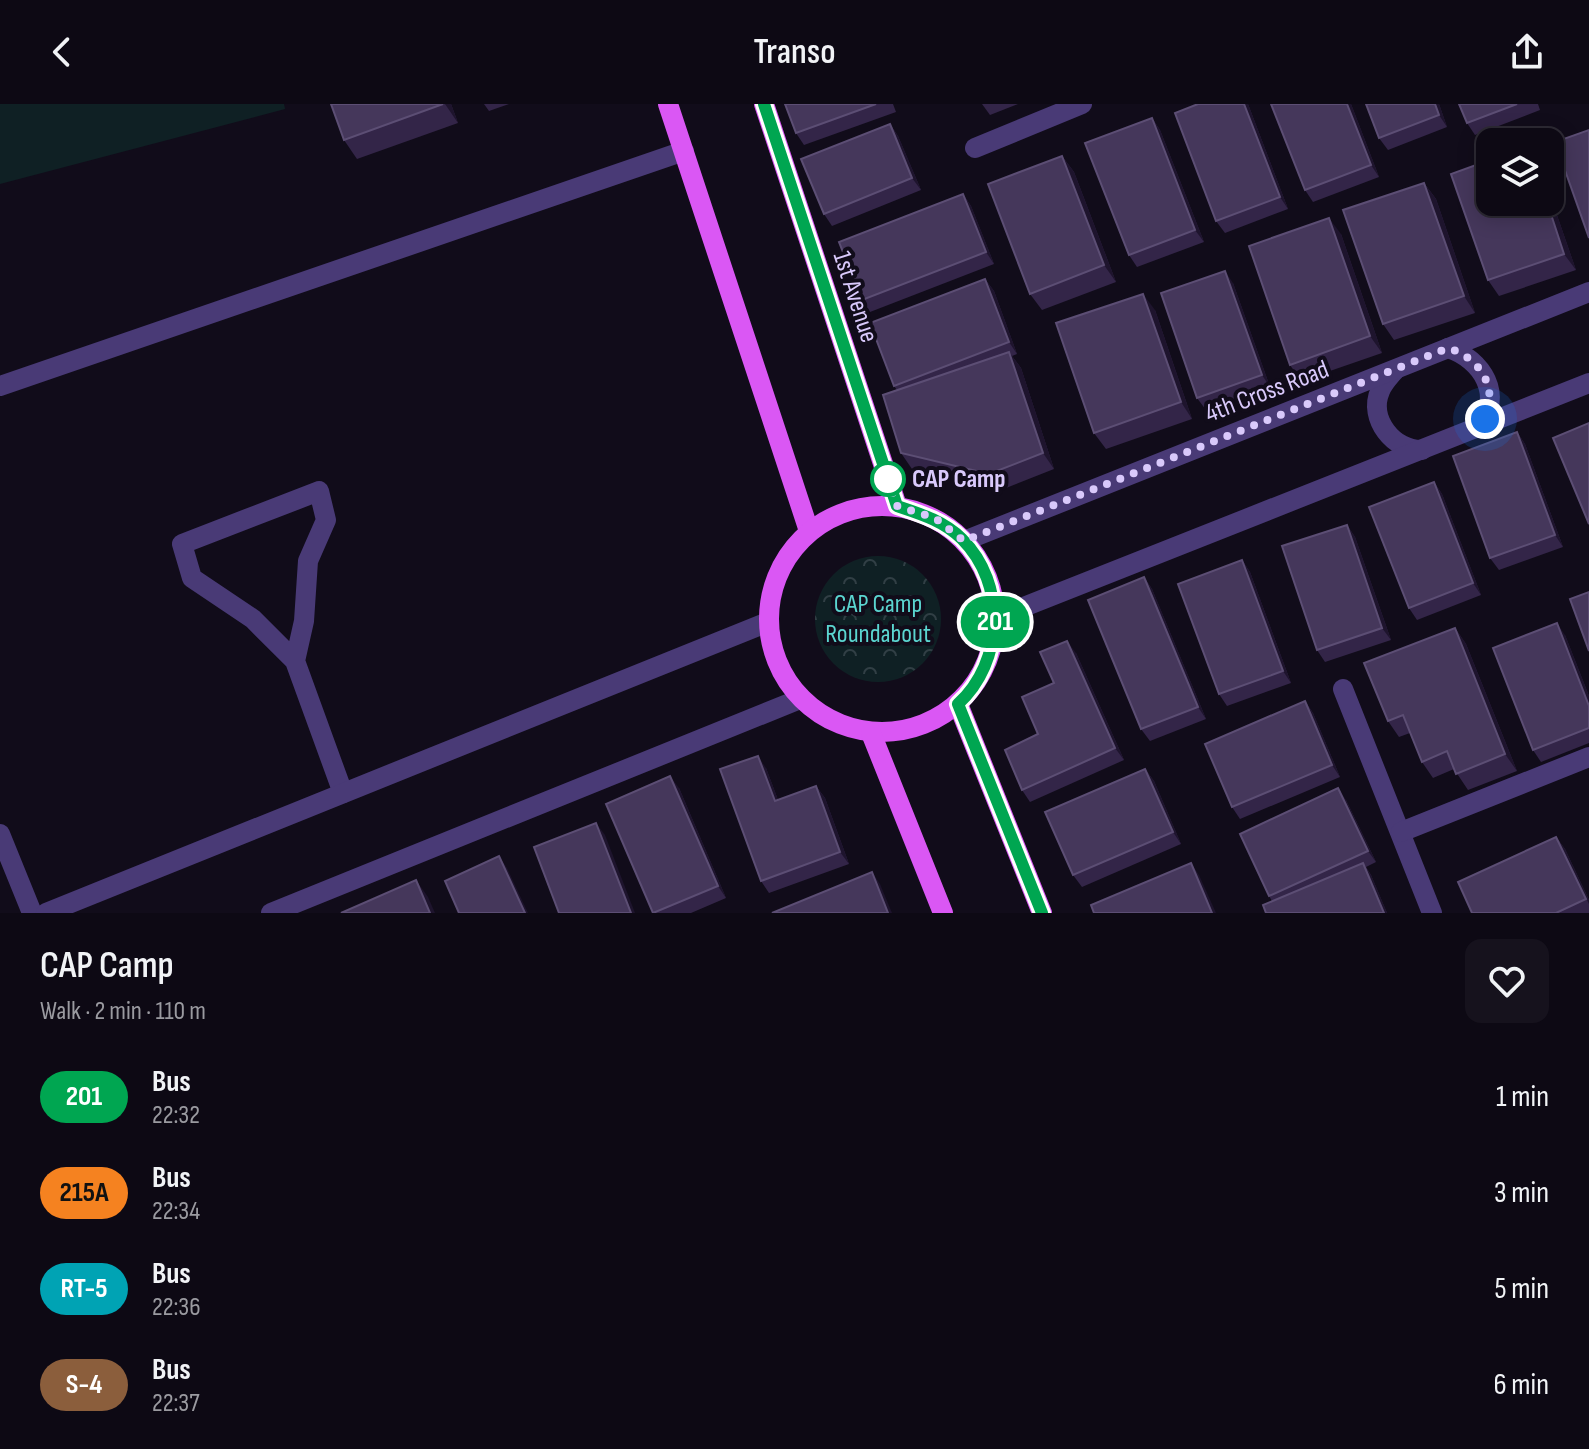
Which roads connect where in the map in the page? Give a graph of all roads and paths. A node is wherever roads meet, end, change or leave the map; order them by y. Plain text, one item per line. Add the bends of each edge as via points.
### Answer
1 (668, 104) edge
2 (764, 104) edge
3 (1082, 104) edge
4 (975, 148) dead end
5 (684, 151) junction
6 (1589, 292) edge
7 (1448, 348) junction
8 (1397, 369) junction
9 (1589, 383) edge
10 (0, 386) edge
11 (1478, 427) junction
12 (1422, 450) junction
13 (897, 506) junction
14 (809, 531) junction
15 (964, 541) junction
16 (996, 618) junction
17 (768, 622) junction
18 (295, 661) junction
19 (1343, 689) dead end
20 (800, 699) junction
21 (958, 704) junction
22 (871, 733) junction
23 (1589, 757) edge
24 (343, 793) junction
25 (1401, 832) junction
26 (0, 834) edge
27 (32, 913) edge
28 (46, 913) edge
29 (271, 913) edge
30 (943, 913) edge
31 (1042, 913) edge
32 (1432, 913) edge

1 - 5 main road
2 - 13 main road, 1st Avenue
3 - 4 street
5 - 10 street
5 - 14 main road
6 - 7 street, 4th Cross Road
7 - 8 street, 4th Cross Road
7 - 11 street via 1467,356 1487,380 1491,399
8 - 12 street via 1380,389 1382,424 1402,447
8 - 15 street, 4th Cross Road
9 - 11 street
11 - 12 street
12 - 16 street
13 - 14 main road via 858,507
13 - 15 main road via 935,518
14 - 17 main road via 789,552 769,598
15 - 16 main road via 984,570
16 - 21 main road via 992,648 971,691
17 - 20 main road via 777,665
17 - 24 street
18 - 18 street via 308,561 326,520 319,491 182,544 192,578 253,619
18 - 24 street
19 - 25 street
20 - 22 main road via 827,720
20 - 29 street
21 - 22 main road via 904,732
21 - 31 main road
22 - 30 main road
23 - 25 street
24 - 28 street
25 - 32 street
26 - 27 street

